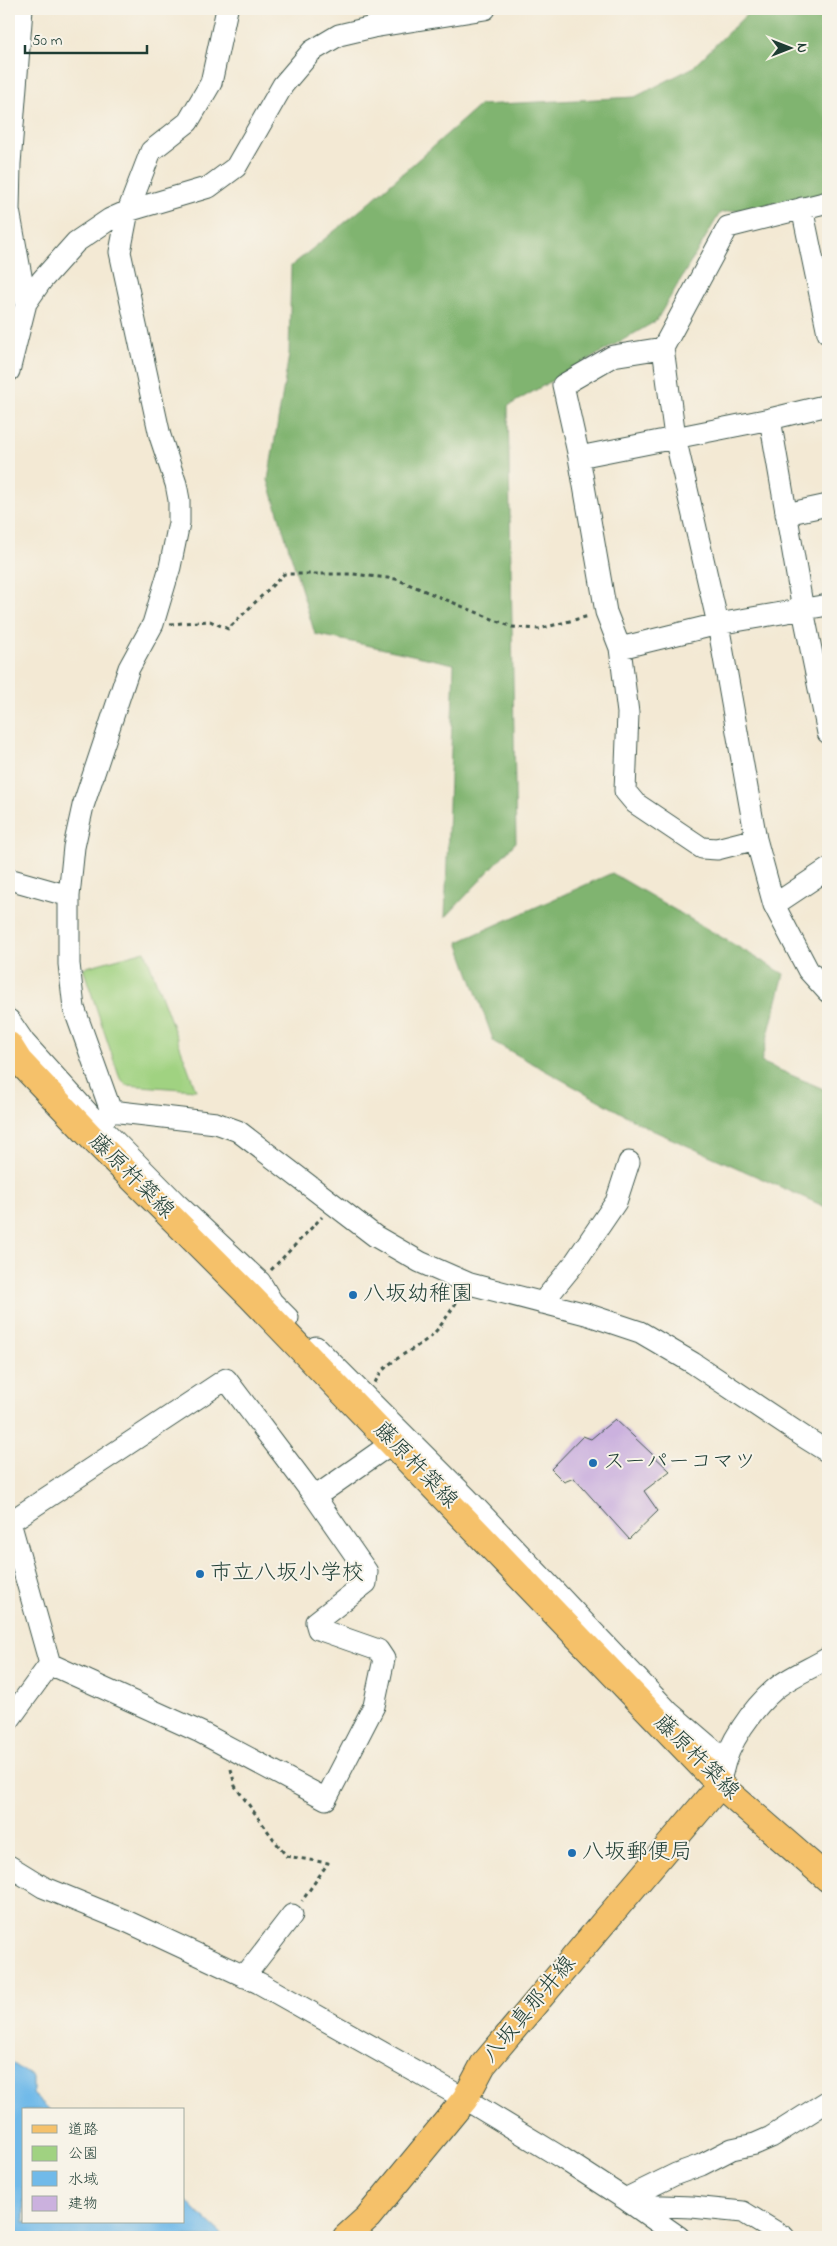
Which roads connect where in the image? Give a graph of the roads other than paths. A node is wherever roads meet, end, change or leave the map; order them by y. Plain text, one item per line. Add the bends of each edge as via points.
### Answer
1 (22, 9) edge
2 (227, 9) edge
3 (485, 9) edge
4 (828, 202) edge
5 (802, 208) junction
6 (9, 210) edge
7 (128, 211) junction
8 (26, 303) junction
9 (828, 333) edge
10 (663, 348) junction
11 (9, 372) edge
12 (828, 405) edge
13 (770, 419) junction
14 (675, 437) junction
15 (579, 457) junction
16 (828, 505) edge
17 (786, 514) junction
18 (828, 604) edge
19 (803, 610) junction
20 (718, 624) junction
21 (620, 648) junction
22 (826, 706) edge
23 (828, 733) edge
24 (756, 839) junction
25 (828, 869) edge
26 (9, 879) edge
27 (69, 896) junction
28 (774, 905) junction
29 (828, 992) edge
30 (9, 1020) edge
31 (9, 1046) edge
32 (101, 1125) junction
33 (629, 1162) dead end
34 (542, 1303) junction
35 (392, 1443) junction
36 (828, 1452) edge
37 (315, 1496) junction
38 (828, 1658) edge
39 (50, 1664) junction
40 (9, 1720) edge
41 (722, 1773) junction
42 (9, 1866) edge
43 (828, 1880) edge
44 (292, 1916) road end
45 (244, 1976) junction
46 (465, 2099) junction
47 (828, 2101) edge
48 (630, 2202) junction
49 (346, 2237) edge
50 (679, 2237) edge
51 (784, 2237) edge

1 - 6 street
2 - 7 street via 211,83 188,122 151,151
3 - 7 street via 339,35 312,51 283,85 236,167 209,188
4 - 5 street
5 - 9 street
5 - 10 street via 728,227
6 - 8 street
7 - 8 street via 76,242
7 - 27 street via 120,252 160,436 180,500 180,523 153,624 129,668 83,806 74,847
8 - 11 street
10 - 14 street
10 - 15 street via 614,356 563,385
12 - 13 street
13 - 14 street
13 - 17 street
14 - 15 street
14 - 20 street
15 - 21 street via 606,612
16 - 17 street
17 - 19 street
18 - 19 street
19 - 20 street
19 - 22 street
20 - 21 street
20 - 24 street
21 - 24 street via 628,713 625,791 635,803 702,848 717,849
22 - 23 street
24 - 28 street
25 - 28 street
26 - 27 street
27 - 32 street via 68,964 74,1008
28 - 29 street via 808,970
30 - 32 street via 24,1042
31 - 32 main road, 藤原杵築線 via 19,1061
32 - 34 street via 216,1123 238,1131 375,1236 420,1262 470,1284
32 - 35 main road, 藤原杵築線 via 250,1296
32 - 41 street via 176,1203 260,1282 272,1302 467,1498 669,1712
33 - 34 street via 616,1202 573,1265
34 - 36 street via 640,1332
35 - 37 street
35 - 41 main road, 藤原杵築線
37 - 39 street via 226,1379 10,1522
37 - 39 street via 367,1572 366,1583 316,1622 318,1629 378,1650 384,1659 374,1706 326,1799 200,1732
38 - 41 street via 776,1688 742,1727
39 - 40 street
41 - 43 main road, 藤原杵築線
41 - 46 main road, 八坂真那井線 via 483,2065
42 - 45 street via 44,1887
44 - 45 street
45 - 46 street
46 - 48 street
46 - 49 main road, 八坂真那井線 via 368,2217
47 - 48 street via 771,2137 732,2149
48 - 50 street
48 - 51 street via 743,2212

